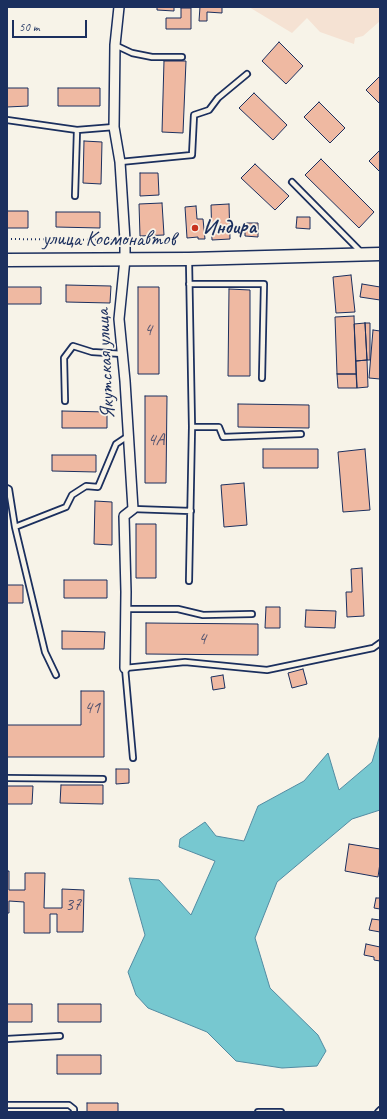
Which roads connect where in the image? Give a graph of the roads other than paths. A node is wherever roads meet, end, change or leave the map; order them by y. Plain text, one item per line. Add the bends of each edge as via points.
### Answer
1 (119, 7) edge
2 (115, 45) junction
3 (182, 57) dead end
4 (247, 74) dead end
5 (7, 120) edge
6 (114, 127) junction
7 (77, 130) junction
8 (120, 162) junction
9 (292, 182) dead end
10 (75, 196) dead end
11 (380, 254) edge
12 (363, 255) junction
13 (126, 259) junction
14 (188, 259) junction
15 (7, 260) edge
16 (189, 284) junction
17 (123, 354) junction
18 (262, 378) dead end
19 (65, 401) dead end
20 (192, 427) junction
21 (301, 434) dead end
22 (128, 436) junction
23 (7, 488) edge
24 (133, 509) junction
25 (191, 511) junction
26 (15, 527) junction
27 (190, 581) dead end
28 (126, 609) junction
29 (252, 614) dead end
30 (380, 643) edge
31 (125, 668) junction
32 (56, 675) dead end
33 (133, 758) dead end
34 (7, 778) edge
35 (103, 779) dead end
36 (60, 1036) dead end
37 (7, 1039) edge
38 (7, 1105) edge
39 (380, 1110) edge
40 (74, 1112) edge
41 (258, 1112) edge
42 (280, 1112) edge
43 (378, 1112) edge

1 - 2 street, Якутская улица
2 - 3 lane via 132,53 152,57
2 - 6 street, Якутская улица
4 - 8 lane via 218,98 209,110 194,115 192,155
5 - 7 lane
6 - 7 lane
6 - 8 street, Якутская улица
7 - 10 lane
8 - 13 street, Якутская улица
9 - 12 lane
11 - 12 street, улица Космонавтов
12 - 14 street, улица Космонавтов
13 - 14 street, улица Космонавтов
13 - 15 street, улица Космонавтов
13 - 17 street, Якутская улица via 119,319
14 - 16 lane
16 - 18 lane via 264,284
16 - 20 lane
17 - 19 lane via 92,352 73,346 64,358
17 - 22 street, Якутская улица
20 - 21 lane via 219,427 223,437
20 - 25 lane
22 - 24 street, Якутская улица
22 - 26 lane via 116,444 98,487 86,486 72,495 66,507
23 - 26 lane
24 - 25 lane
24 - 28 street via 124,516
25 - 27 lane
26 - 32 lane via 45,652
28 - 29 lane via 178,610 203,615
28 - 31 street
30 - 31 lane via 373,648 267,670 185,662
31 - 33 lane
34 - 35 lane
36 - 37 lane
38 - 40 lane via 69,1105
39 - 43 lane
41 - 42 lane

